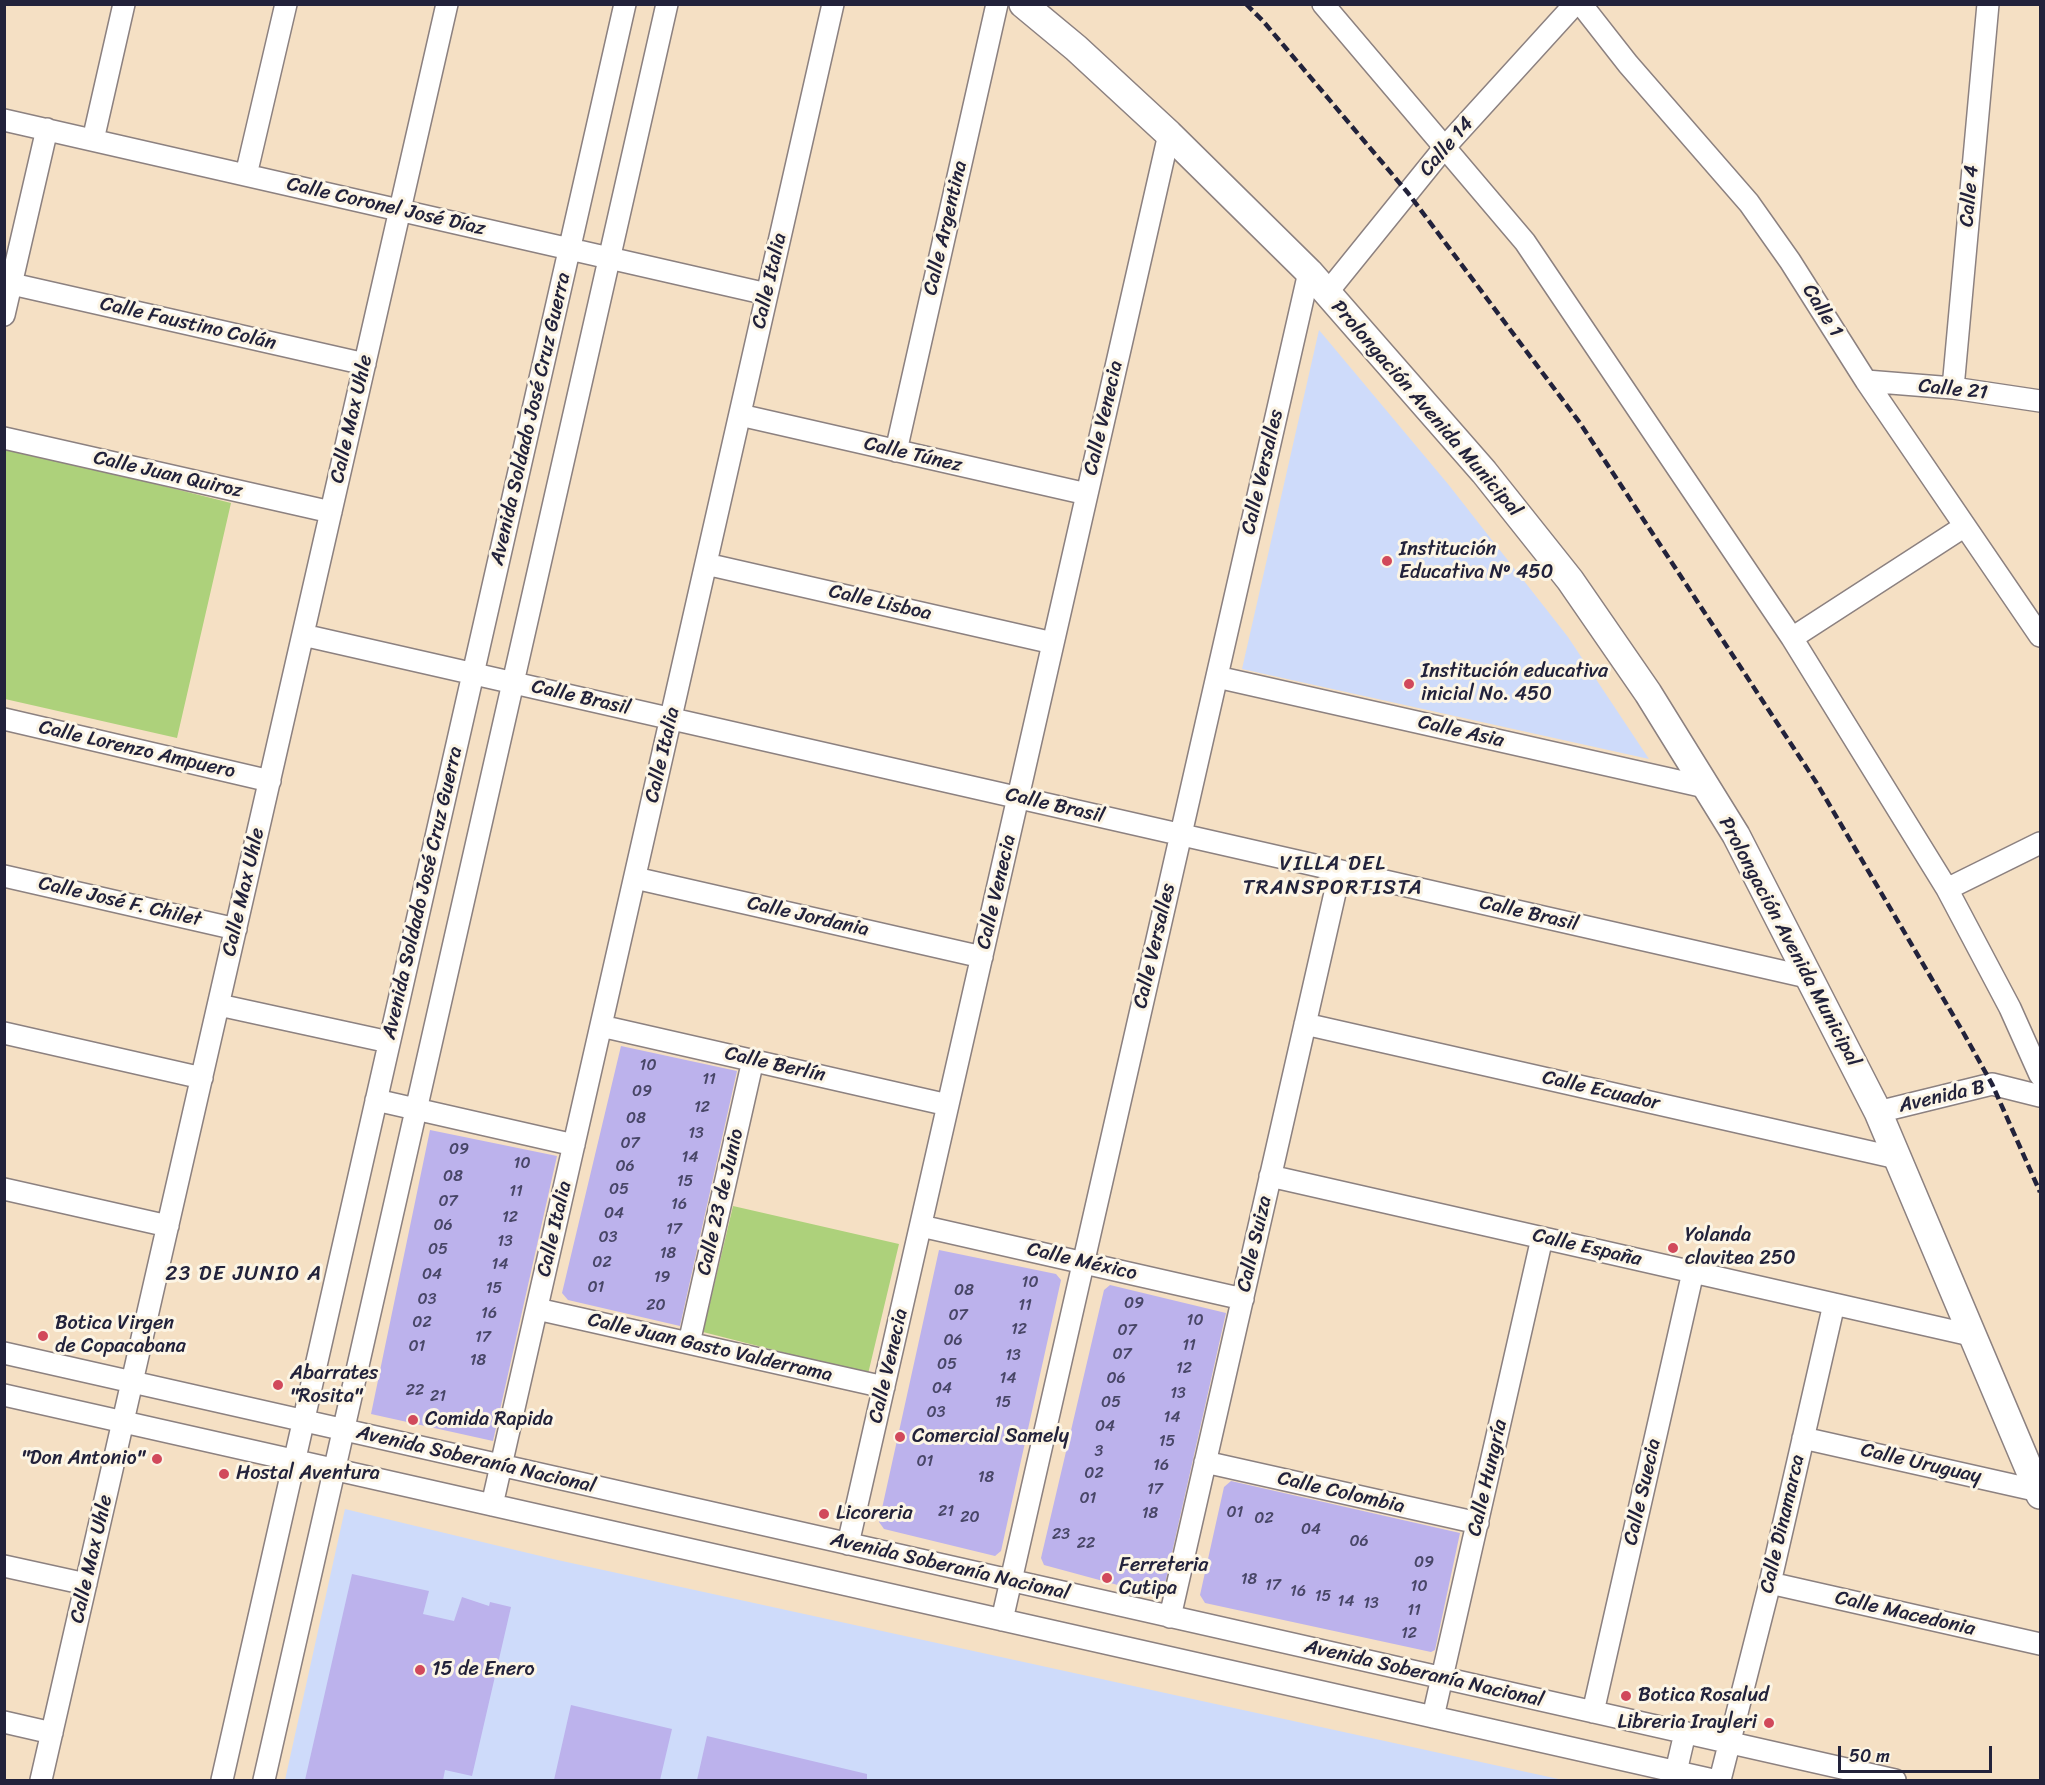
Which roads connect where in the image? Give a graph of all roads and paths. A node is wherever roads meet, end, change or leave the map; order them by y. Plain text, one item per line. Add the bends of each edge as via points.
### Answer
1 (124, 4) edge
2 (286, 4) edge
3 (447, 4) edge
4 (625, 4) edge
5 (668, 4) edge
6 (833, 4) edge
7 (997, 4) edge
8 (1023, 4) edge
9 (1323, 4) edge
10 (1575, 4) edge
11 (1581, 4) edge
12 (1988, 4) edge
13 (4, 120) edge
14 (47, 129) junction
15 (1169, 134) junction
16 (93, 140) junction
17 (1444, 148) junction
18 (246, 175) junction
19 (400, 210) junction
20 (569, 249) junction
21 (610, 258) junction
22 (1309, 272) junction
23 (12, 284) junction
24 (767, 294) junction
25 (1326, 294) junction
26 (4, 315) edge
27 (365, 364) junction
28 (1866, 381) junction
29 (1953, 388) junction
30 (2040, 400) edge
31 (740, 415) junction
32 (4, 438) edge
33 (896, 451) junction
34 (1087, 494) junction
35 (331, 512) junction
36 (1965, 526) junction
37 (706, 564) junction
38 (303, 635) junction
39 (2040, 636) edge
40 (1792, 638) junction
41 (1053, 643) junction
42 (473, 673) junction
43 (1216, 676) junction
44 (514, 683) junction
45 (671, 718) junction
46 (4, 719) edge
47 (270, 781) junction
48 (1705, 787) junction
49 (1018, 797) junction
50 (1181, 834) junction
51 (2040, 843) edge
52 (1340, 871) junction
53 (4, 876) edge
54 (635, 878) junction
55 (1947, 889) junction
56 (236, 929) junction
57 (982, 957) junction
58 (1807, 977) junction
59 (219, 1005) junction
60 (1305, 1024) junction
61 (601, 1026) junction
62 (4, 1033) edge
63 (389, 1042) junction
64 (753, 1060) junction
65 (2040, 1075) edge
66 (202, 1078) junction
67 (2040, 1096) edge
68 (376, 1100) junction
69 (948, 1105) junction
70 (416, 1110) junction
71 (1878, 1112) junction
72 (574, 1145) junction
73 (1898, 1158) junction
74 (1270, 1176) junction
75 (4, 1189) edge
76 (921, 1226) junction
77 (168, 1227) junction
78 (1542, 1238) junction
79 (1083, 1263) junction
80 (1693, 1272) junction
81 (1243, 1299) junction
82 (1834, 1304) junction
83 (537, 1309) junction
84 (1975, 1336) junction
85 (689, 1343) junction
86 (4, 1353) edge
87 (132, 1382) junction
88 (884, 1387) junction
89 (4, 1395) edge
90 (123, 1421) junction
91 (303, 1421) junction
92 (344, 1430) junction
93 (1803, 1437) junction
94 (294, 1460) junction
95 (1205, 1462) junction
96 (501, 1466) junction
97 (335, 1469) junction
98 (2040, 1493) edge
99 (492, 1505) junction
100 (1478, 1523) junction
101 (848, 1544) junction
102 (4, 1566) edge
103 (1011, 1581) junction
104 (1770, 1583) junction
105 (86, 1584) junction
106 (1170, 1617) junction
107 (1002, 1620) junction
108 (2040, 1644) edge
109 (1442, 1678) junction
110 (1593, 1712) junction
111 (1433, 1718) junction
112 (4, 1722) edge
113 (52, 1732) junction
114 (1685, 1733) junction
115 (1730, 1743) junction
116 (1675, 1776) edge
117 (41, 1780) edge
118 (222, 1780) edge
119 (264, 1780) edge
120 (1713, 1780) edge
121 (1720, 1780) edge
122 (1890, 1780) edge

1 - 16 street
2 - 18 street
3 - 19 street, Calle Max Uhle
4 - 20 street, Avenida Soldado José Cruz Guerra
5 - 21 street, Avenida Soldado José Cruz Guerra
6 - 24 street, Calle Italia
7 - 33 street, Calle Argentina
8 - 15 main road, Prolongación Avenida Municipal
9 - 17 street
10 - 17 street, Calle 14
11 - 28 street, Calle 1 via 1749,203
12 - 29 street, Calle 4
13 - 14 street, Calle Coronel José Díaz
14 - 16 street, Calle Coronel José Díaz
14 - 23 street
15 - 22 main road, Prolongación Avenida Municipal
15 - 34 street, Calle Venecia
16 - 18 street, Calle Coronel José Díaz
17 - 25 street, Calle 14
17 - 40 street via 1525,242
18 - 19 street, Calle Coronel José Díaz
19 - 20 street, Calle Coronel José Díaz
19 - 27 street, Calle Max Uhle
20 - 21 street, Calle Coronel José Díaz
20 - 42 street, Avenida Soldado José Cruz Guerra
21 - 24 street, Calle Coronel José Díaz
21 - 44 street, Avenida Soldado José Cruz Guerra
22 - 25 main road, Prolongación Avenida Municipal
22 - 43 street, Calle Versalles
23 - 26 street
23 - 27 street, Calle Faustino Colán
24 - 31 street, Calle Italia
25 - 48 main road, Prolongación Avenida Municipal via 1484,472 1570,580 1648,693
27 - 35 street, Calle Max Uhle
28 - 29 street, Calle 21
28 - 36 street, Calle 1
29 - 30 street, Calle 21
31 - 33 street, Calle Túnez
31 - 37 street, Calle Italia
32 - 35 street, Calle Juan Quiroz
33 - 34 street, Calle Túnez
34 - 41 street, Calle Venecia
35 - 38 street, Calle Max Uhle
36 - 39 street, Calle 1
36 - 40 street
37 - 41 street, Calle Lisboa
37 - 45 street, Calle Italia
38 - 42 street, Calle Brasil
38 - 47 street, Calle Max Uhle
40 - 55 street
41 - 49 street, Calle Venecia
42 - 44 street, Calle Brasil
42 - 63 street, Avenida Soldado José Cruz Guerra
43 - 48 street, Calle Asia
43 - 50 street, Calle Versalles
44 - 45 street, Calle Brasil
44 - 70 street, Avenida Soldado José Cruz Guerra
45 - 49 street, Calle Brasil
45 - 54 street, Calle Italia
46 - 47 street, Calle Lorenzo Ampuero
47 - 56 street, Calle Max Uhle
48 - 58 main road, Prolongación Avenida Municipal via 1765,889
49 - 50 street, Calle Brasil
49 - 57 street, Calle Venecia
50 - 52 street, Calle Brasil
50 - 79 street, Calle Versalles
51 - 55 street
52 - 58 street, Calle Brasil
52 - 60 street, Calle Suiza
53 - 56 street, Calle José F. Chilet
54 - 57 street, Calle Jordania
54 - 61 street, Calle Italia
55 - 65 street via 2010,1008
56 - 59 street, Calle Max Uhle
57 - 69 street, Calle Venecia
58 - 71 main road, Prolongación Avenida Municipal
59 - 63 street
59 - 66 street, Calle Max Uhle
60 - 73 street, Calle Ecuador
60 - 74 street, Calle Suiza
61 - 64 street, Calle Berlín
61 - 72 street, Calle Italia
62 - 66 street
63 - 68 street, Avenida Soldado José Cruz Guerra
64 - 69 street, Calle Berlín
64 - 85 street, Calle 23 de Junio
66 - 77 street, Calle Max Uhle
67 - 71 street, Avenida B via 1992,1084
68 - 70 street
68 - 91 street, Avenida Soldado José Cruz Guerra
69 - 76 street, Calle Venecia
70 - 72 street
70 - 92 street, Avenida Soldado José Cruz Guerra
71 - 73 main road, Prolongación Avenida Municipal
72 - 83 street, Calle Italia
73 - 84 main road, Prolongación Avenida Municipal
74 - 78 street, Calle España
74 - 81 street, Calle Suiza
75 - 77 street
76 - 79 street, Calle México
76 - 88 street, Calle Venecia
77 - 87 street, Calle Max Uhle
78 - 80 street, Calle España
78 - 100 street, Calle Hungría
79 - 81 street, Calle México
79 - 103 street, Calle Versalles
80 - 82 street, Calle España
80 - 110 street, Calle Suecia
81 - 95 street, Calle Suiza
82 - 84 street, Calle España
82 - 93 street, Calle Dinamarca
83 - 85 street, Calle Juan Gasto Valderrama
83 - 96 street, Calle Italia
84 - 98 main road, Prolongación Avenida Municipal
85 - 88 street, Calle Juan Gasto Valderrama
86 - 87 street, Avenida Soberanía Nacional
87 - 90 street, Calle Max Uhle
87 - 91 street, Avenida Soberanía Nacional
88 - 101 street, Calle Venecia
89 - 90 street, Avenida Soberanía Nacional
90 - 94 street, Avenida Soberanía Nacional
90 - 105 street, Calle Max Uhle
91 - 92 street, Avenida Soberanía Nacional
91 - 94 street, Avenida Soldado José Cruz Guerra
92 - 96 street, Avenida Soberanía Nacional
92 - 97 street, Avenida Soldado José Cruz Guerra
93 - 98 street, Calle Uruguay
93 - 104 street, Calle Dinamarca
94 - 97 street, Avenida Soberanía Nacional
94 - 118 street, Avenida Soldado José Cruz Guerra
95 - 100 street, Calle Colombia
95 - 106 street, Calle Suiza
96 - 99 street, Calle Italia
96 - 101 street, Avenida Soberanía Nacional
97 - 99 street, Avenida Soberanía Nacional
97 - 119 street, Avenida Soldado José Cruz Guerra
99 - 107 street, Avenida Soberanía Nacional
100 - 109 street, Calle Hungría
101 - 103 street, Avenida Soberanía Nacional
102 - 105 street
103 - 106 street, Avenida Soberanía Nacional
103 - 107 street, Calle Versalles
104 - 108 street, Calle Macedonia
104 - 115 street, Calle Dinamarca
105 - 113 street, Calle Max Uhle
106 - 109 street, Avenida Soberanía Nacional
107 - 111 street, Avenida Soberanía Nacional
109 - 110 street, Avenida Soberanía Nacional
109 - 111 street, Calle Hungría
110 - 114 street, Avenida Soberanía Nacional
111 - 116 street, Avenida Soberanía Nacional
112 - 113 street
113 - 117 street, Calle Max Uhle
114 - 115 street, Avenida Soberanía Nacional
114 - 116 street
115 - 121 street, Calle Dinamarca
115 - 122 street, Avenida Soberanía Nacional
116 - 120 street, Avenida Soberanía Nacional

